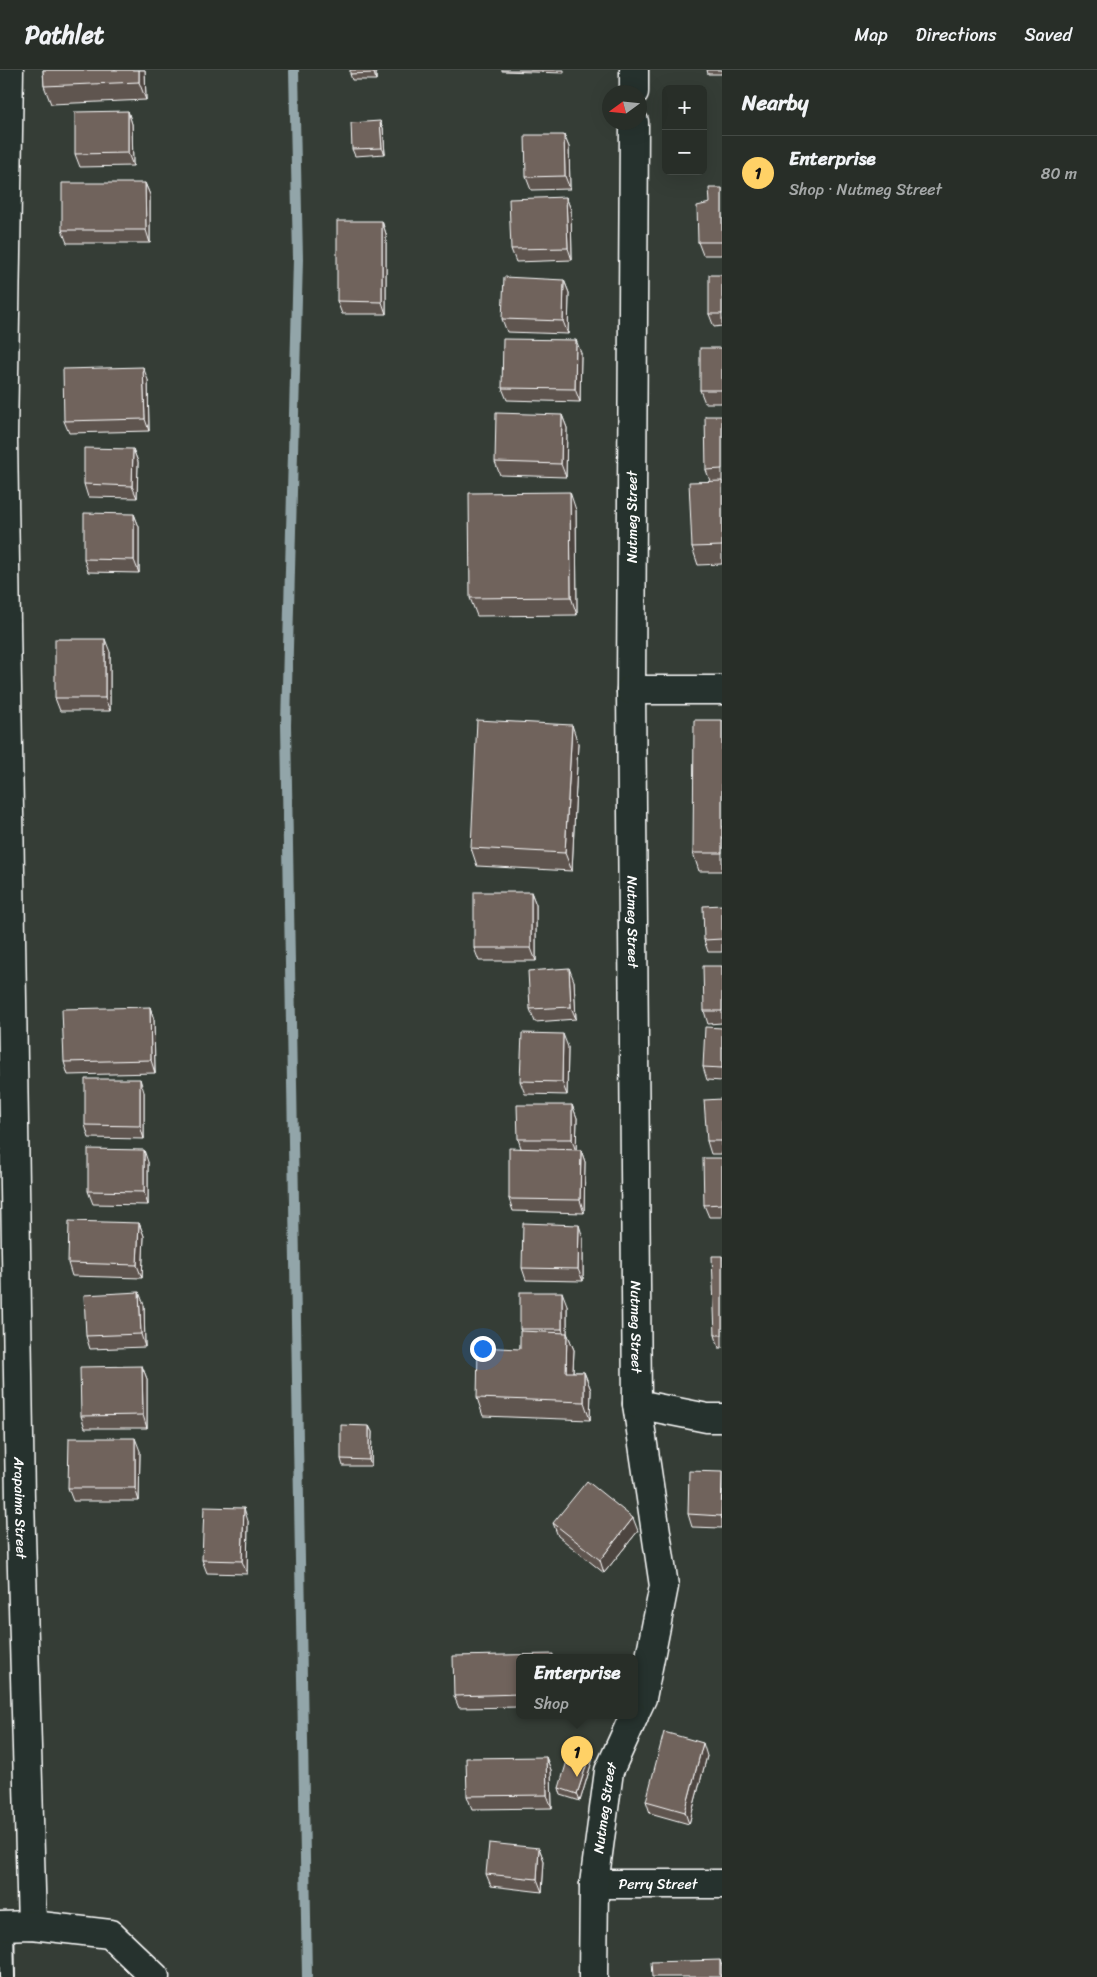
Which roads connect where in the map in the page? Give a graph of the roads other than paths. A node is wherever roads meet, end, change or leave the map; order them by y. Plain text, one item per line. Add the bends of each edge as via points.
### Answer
1 (9, 70) edge
2 (634, 70) edge
3 (634, 85) edge
4 (4, 112) edge
5 (634, 130) edge
6 (2, 437) edge
7 (632, 690) junction
8 (722, 690) edge
9 (4, 786) edge
10 (637, 1404) junction
11 (722, 1418) edge
12 (10, 1499) edge
13 (638, 1707) edge
14 (633, 1719) edge
15 (722, 1884) edge
16 (593, 1894) junction
17 (12, 1925) edge
18 (7, 1977) edge
19 (155, 1977) edge
20 (593, 1977) edge

1 - 4 street, Arapaima Street
2 - 3 street
4 - 6 street, Arapaima Street
5 - 7 street, Nutmeg Street
6 - 9 street, Arapaima Street
7 - 8 street
7 - 10 street, Nutmeg Street
9 - 12 street, Arapaima Street
10 - 11 street
10 - 13 street, Nutmeg Street via 664,1586
12 - 17 street, Arapaima Street
14 - 16 street, Nutmeg Street via 609,1771
15 - 16 street, Perry Street
16 - 20 street, Nutmeg Street
17 - 18 lane
17 - 19 street via 110,1934

